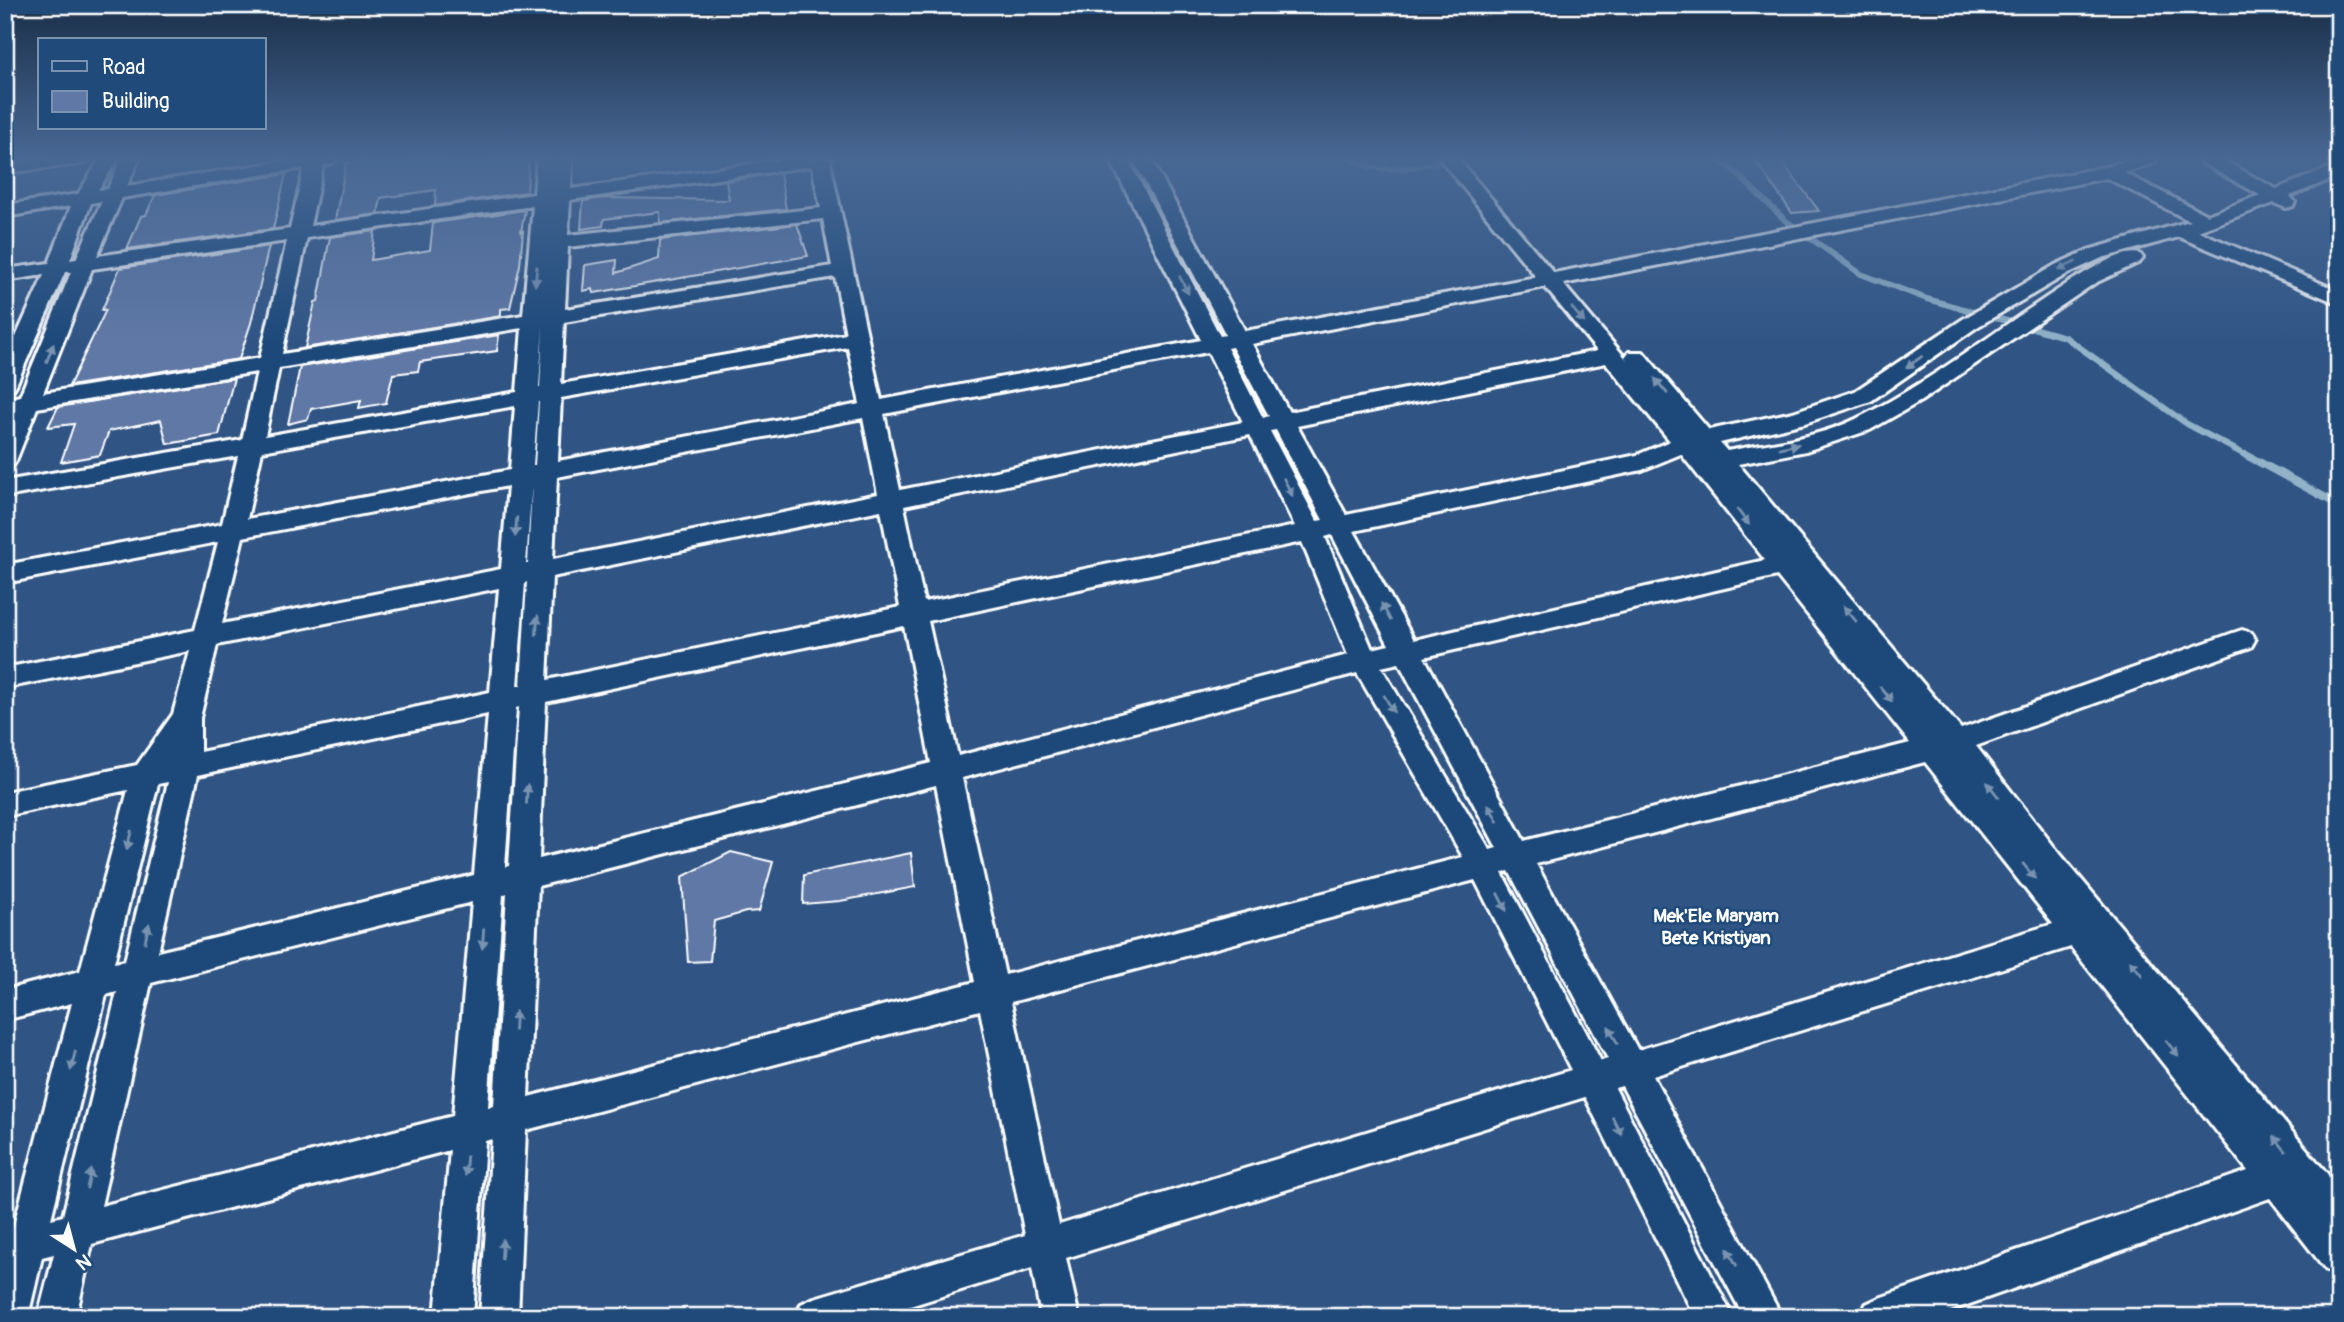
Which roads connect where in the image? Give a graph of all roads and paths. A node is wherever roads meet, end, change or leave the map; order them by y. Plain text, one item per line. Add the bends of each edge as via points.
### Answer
1 (75, 221) edge
2 (102, 221) edge
3 (301, 221) edge
4 (384, 221) edge
5 (550, 221) edge
6 (556, 221) edge
7 (759, 221) edge
8 (833, 221) edge
9 (1156, 221) edge
10 (1171, 221) edge
11 (1510, 221) edge
12 (1861, 221) edge
13 (2180, 221) edge
14 (2215, 221) edge
15 (2234, 221) edge
16 (2193, 230) junction
17 (297, 233) junction
18 (559, 242) junction
19 (84, 264) junction
20 (57, 268) junction
21 (843, 270) junction
22 (5, 275) edge
23 (1558, 278) junction
24 (2333, 290) edge
25 (543, 319) junction
26 (1970, 323) joint
27 (857, 339) junction
28 (1227, 341) junction
29 (1611, 355) junction
30 (269, 363) junction
31 (5, 385) edge
32 (551, 393) junction
33 (527, 397) junction
34 (31, 402) junction
35 (5, 406) edge
36 (871, 409) junction
37 (1270, 423) junction
38 (250, 445) junction
39 (1703, 451) junction
40 (5, 461) edge
41 (546, 471) junction
42 (520, 475) junction
43 (5, 489) edge
44 (890, 500) junction
45 (1340, 525) junction
46 (233, 530) junction
47 (1310, 531) junction
48 (1793, 563) junction
49 (541, 570) junction
50 (5, 574) edge
51 (511, 576) junction
52 (913, 614) junction
53 (204, 638) junction
54 (2242, 640) dead end
55 (1407, 652) junction
56 (1364, 661) junction
57 (5, 678) edge
58 (517, 697) junction
59 (186, 718) junction
60 (1943, 745) junction
61 (186, 766) junction
62 (946, 771) junction
63 (146, 774) junction
64 (5, 804) edge
65 (1516, 856) junction
66 (1483, 865) junction
67 (523, 877) junction
68 (487, 886) junction
69 (2077, 931) junction
70 (138, 972) junction
71 (93, 983) junction
72 (993, 992) junction
73 (5, 1005) edge
74 (1630, 1068) junction
75 (1593, 1079) junction
76 (510, 1118) junction
77 (469, 1128) junction
78 (2289, 1174) junction
79 (2339, 1216) edge
80 (77, 1230) junction
81 (16, 1246) edge
82 (1046, 1246) junction
83 (2339, 1256) edge
84 (9, 1317) edge
85 (57, 1317) edge
86 (454, 1317) edge
87 (499, 1317) edge
88 (814, 1317) edge
89 (1060, 1317) edge
90 (1715, 1317) edge
91 (1764, 1317) edge
92 (1879, 1317) edge

1 - 20 street
2 - 19 street
3 - 17 street
4 - 17 street
5 -> 25 street
6 - 18 street
7 - 18 street
8 - 21 street
9 -> 28 street
10 - 28 street
11 - 23 street
12 - 23 street
13 - 16 street
14 - 16 street
15 - 16 street
16 - 24 street
16 -> 26 street via 2095,254
39 -> 16 street via 1805,443 1862,425 1913,397 2102,271
17 - 19 street
17 - 30 street
18 - 25 street
19 - 20 street
34 -> 19 street
20 - 22 street
20 - 31 street
21 - 25 street
21 - 27 street
23 - 28 street
23 -> 29 street
39 -> 23 street
25 - 30 street
25 - 32 street
25 - 33 street
26 -> 39 street via 1863,396
27 - 32 street
27 - 36 street
28 - 36 street
28 - 37 street
29 - 37 street
29 - 39 street
30 - 34 street
30 - 38 street
32 - 33 street
32 - 41 street
33 - 38 street
33 - 42 street
34 - 35 street
34 - 40 street
36 - 41 street
36 - 44 street
37 - 44 street
37 - 45 street
37 -> 47 street
38 - 43 street
38 - 46 street
39 - 45 street
39 - 48 street
41 - 42 street
41 - 49 street
42 - 46 street
42 -> 51 street
44 - 49 street
44 - 52 street
45 - 47 street
55 -> 45 street
46 - 50 street
46 - 53 street
47 - 52 street
47 - 56 street
48 - 55 street
48 - 60 street
49 - 51 street
58 -> 49 street
51 - 53 street
51 - 58 street
52 - 58 street
52 - 62 street
53 - 57 street
53 - 59 street
54 - 60 street
55 - 56 street
65 -> 55 street
56 - 62 street
56 -> 66 street
58 - 61 street
67 -> 58 street
58 - 68 street
59 - 61 street
59 - 63 street
60 - 65 street
60 -> 69 street
78 -> 60 street via 2045,857
61 - 63 street
70 -> 61 street
62 - 67 street
62 - 72 street
63 - 64 street
63 -> 71 street
65 - 66 street
74 -> 65 street
66 - 72 street
66 -> 75 street
67 - 68 street
76 -> 67 street
68 - 70 street
68 -> 77 street
69 - 74 street
69 -> 78 street
70 - 71 street
80 -> 70 street
71 - 73 street
71 -> 81 street
72 - 76 street
72 - 82 street
74 - 75 street
91 -> 74 street
75 - 82 street
75 -> 90 street
76 - 77 street
87 -> 76 street
77 - 80 street
77 -> 86 street
78 - 79 street
78 - 83 street
78 - 92 street
80 - 81 street
80 - 85 street
81 - 84 street
82 - 88 street
82 - 89 street

